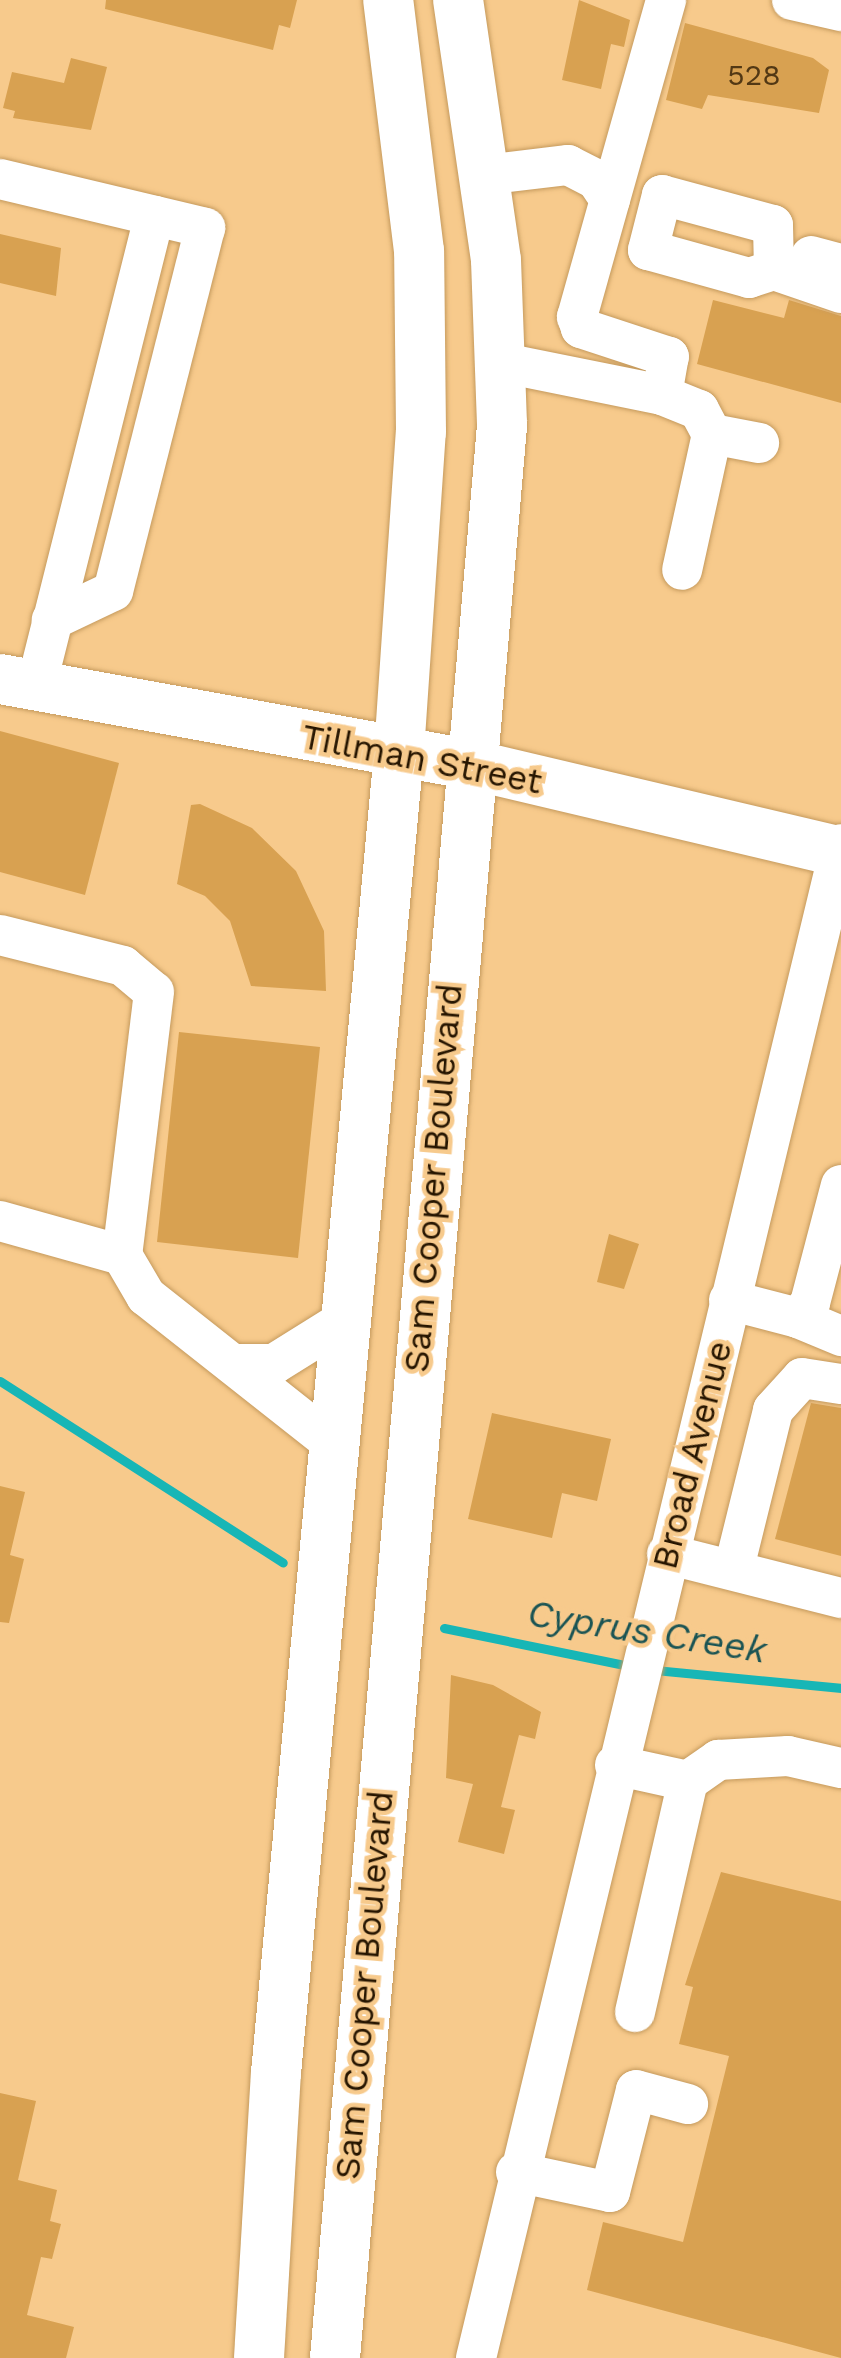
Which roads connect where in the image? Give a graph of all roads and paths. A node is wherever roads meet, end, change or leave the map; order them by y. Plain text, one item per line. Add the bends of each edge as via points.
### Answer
1 (388, 0) edge
2 (458, 0) edge
3 (666, 0) edge
4 (792, 0) edge
5 (841, 11) edge
6 (484, 175) junction
7 (0, 180) edge
8 (610, 200) junction
9 (154, 216) junction
10 (809, 263) edge
11 (841, 293) edge
12 (499, 362) junction
13 (662, 395) junction
14 (712, 434) junction
15 (759, 443) dead end
16 (682, 570) dead end
17 (52, 620) junction
18 (18, 683) edge
19 (399, 752) junction
20 (469, 764) junction
21 (840, 849) edge
22 (0, 934) edge
23 (841, 1184) edge
24 (0, 1221) edge
25 (122, 1255) junction
26 (729, 1300) junction
27 (798, 1318) junction
28 (346, 1319) junction
29 (841, 1336) edge
30 (232, 1364) junction
31 (841, 1384) edge
32 (708, 1392) junction
33 (773, 1410) junction
34 (335, 1445) junction
35 (667, 1554) junction
36 (734, 1568) junction
37 (841, 1598) edge
38 (619, 1748) junction
39 (841, 1768) edge
40 (688, 1781) junction
41 (635, 2012) dead end
42 (688, 2104) dead end
43 (516, 2172) junction
44 (258, 2358) edge
45 (335, 2358) edge
46 (476, 2358) edge

1 - 19 main road, Sam Cooper Boulevard via 419,251 421,432
2 - 6 main road, Sam Cooper Boulevard
3 - 8 street
4 - 5 street
6 - 8 street via 568,165 596,179
6 - 12 main road, Sam Cooper Boulevard
7 - 9 street
8 - 13 street via 577,317 581,328 669,357
9 - 17 street
9 - 17 street via 205,228 113,591
10 - 11 street
12 - 13 street
12 - 20 main road, Sam Cooper Boulevard via 502,424
13 - 14 street via 699,410
14 - 15 street
14 - 16 street
17 - 18 street
18 - 19 main road, Tillman Street
19 - 20 main road, Tillman Street
19 - 28 main road, Sam Cooper Boulevard
20 - 21 main road, Tillman Street
20 - 45 main road, Sam Cooper Boulevard
21 - 26 street, Broad Avenue
22 - 25 street via 123,966 154,992
23 - 27 street via 810,1303
24 - 25 street
25 - 30 street via 146,1296
26 - 27 street
26 - 32 street, Broad Avenue
27 - 29 street
28 - 30 street via 274,1364
28 - 34 main road, Sam Cooper Boulevard
30 - 34 street
31 - 33 street via 802,1378
32 - 33 street
32 - 35 street, Broad Avenue
33 - 36 street
34 - 44 main road, Sam Cooper Boulevard via 276,2073
35 - 36 street
35 - 38 street, Broad Avenue
36 - 37 street
38 - 40 street
38 - 43 street, Broad Avenue
39 - 40 street via 788,1756 718,1760
40 - 41 street
42 - 43 street via 636,2090 610,2192
43 - 46 street, Broad Avenue

